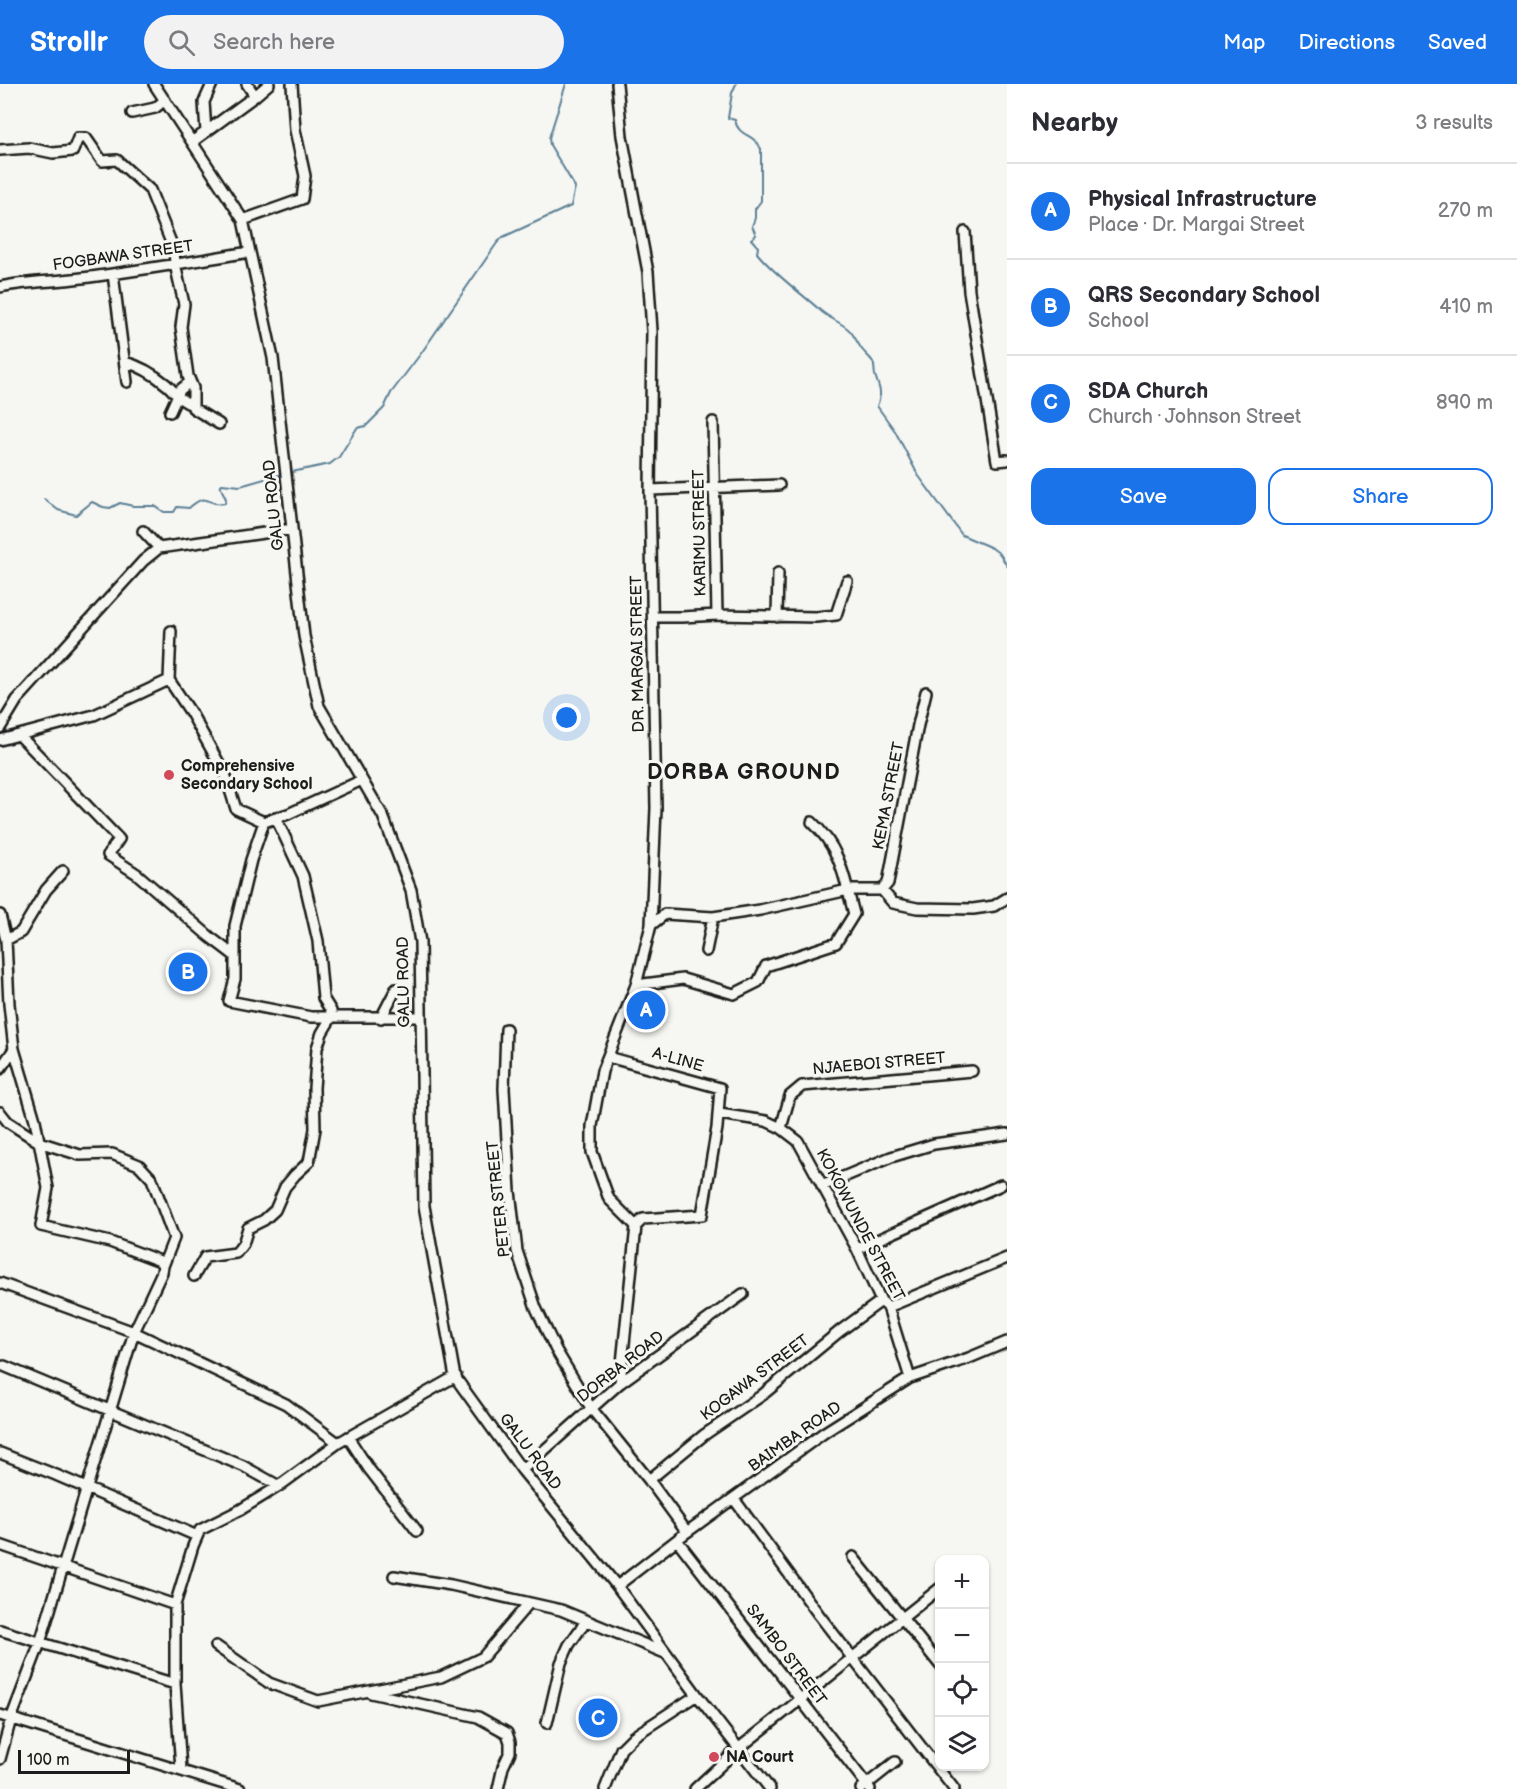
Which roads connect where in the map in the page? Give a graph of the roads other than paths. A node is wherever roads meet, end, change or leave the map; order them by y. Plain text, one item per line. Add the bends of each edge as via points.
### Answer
1 (154, 84) edge
2 (212, 84) edge
3 (248, 84) edge
4 (269, 84) edge
5 (292, 84) edge
6 (616, 84) edge
7 (255, 96) junction
8 (165, 100) junction
9 (132, 113) dead end
10 (206, 132) junction
11 (192, 142) junction
12 (0, 150) edge
13 (243, 220) junction
14 (965, 232) dead end
15 (250, 252) junction
16 (175, 264) junction
17 (113, 274) junction
18 (0, 287) edge
19 (124, 363) junction
20 (127, 382) dead end
21 (190, 382) junction
22 (177, 395) junction
23 (193, 405) junction
24 (170, 412) dead end
25 (713, 422) dead end
26 (219, 424) dead end
27 (1002, 461) edge
28 (779, 485) dead end
29 (715, 487) junction
30 (650, 490) junction
31 (292, 529) junction
32 (143, 531) dead end
33 (159, 548) junction
34 (778, 573) dead end
35 (847, 581) dead end
36 (717, 615) junction
37 (653, 617) junction
38 (777, 617) junction
39 (171, 631) dead end
40 (169, 680) junction
41 (926, 692) dead end
42 (0, 728) edge
43 (20, 736) junction
44 (0, 741) edge
45 (362, 780) junction
46 (276, 818) junction
47 (264, 822) junction
48 (812, 822) dead end
49 (63, 871) dead end
50 (848, 890) junction
51 (882, 890) junction
52 (1007, 898) edge
53 (0, 915) edge
54 (713, 917) junction
55 (651, 925) junction
56 (6, 940) junction
57 (706, 951) dead end
58 (235, 956) junction
59 (636, 985) junction
60 (396, 989) dead end
61 (420, 1017) junction
62 (331, 1018) junction
63 (381, 1018) junction
64 (506, 1029) dead end
65 (14, 1049) junction
66 (608, 1057) junction
67 (0, 1069) edge
68 (972, 1071) dead end
69 (0, 1112) edge
70 (719, 1114) junction
71 (781, 1128) junction
72 (1007, 1134) edge
73 (39, 1142) junction
74 (1001, 1185) dead end
75 (822, 1186) junction
76 (636, 1226) junction
77 (857, 1249) junction
78 (1007, 1258) edge
79 (163, 1266) junction
80 (194, 1276) dead end
81 (0, 1283) edge
82 (743, 1294) dead end
83 (885, 1304) junction
84 (134, 1332) junction
85 (1007, 1342) edge
86 (4, 1366) dead end
87 (455, 1377) junction
88 (910, 1378) junction
89 (620, 1383) junction
90 (591, 1408) junction
91 (110, 1412) junction
92 (348, 1437) junction
93 (338, 1443) junction
94 (0, 1453) edge
95 (522, 1470) junction
96 (649, 1480) junction
97 (279, 1486) junction
98 (87, 1488) junction
99 (734, 1498) junction
100 (417, 1531) dead end
101 (687, 1532) junction
102 (197, 1536) junction
103 (677, 1540) junction
104 (0, 1545) edge
105 (853, 1557) dead end
106 (62, 1567) junction
107 (394, 1576) dead end
108 (617, 1586) junction
109 (935, 1591) edge
110 (530, 1603) junction
111 (175, 1605) junction
112 (902, 1617) junction
113 (586, 1621) junction
114 (0, 1630) edge
115 (40, 1642) junction
116 (216, 1646) dead end
117 (667, 1654) junction
118 (853, 1656) junction
119 (937, 1663) edge
120 (175, 1683) junction
121 (366, 1692) junction
122 (697, 1695) junction
123 (800, 1701) junction
124 (0, 1715) edge
125 (11, 1719) junction
126 (547, 1723) dead end
127 (738, 1749) junction
128 (0, 1760) edge
129 (895, 1762) dead end
130 (181, 1769) junction
131 (866, 1788) edge
132 (240, 1789) edge
133 (498, 1789) edge
134 (605, 1789) edge
135 (695, 1789) edge
136 (770, 1789) edge
137 (954, 1789) edge

1 - 8 street, GALU ROAD
2 - 10 street via 204,102
3 - 7 street
4 - 7 street
5 - 13 street via 295,130 305,176 302,199
6 - 30 street, DR. MARGAI STREET via 648,272 652,364
7 - 10 street
8 - 9 street via 155,108
8 - 11 street, GALU ROAD
10 - 11 street
11 - 13 street, GALU ROAD
12 - 16 street via 73,151 78,138 86,138 102,161 117,160 150,189 174,250
13 - 15 street, GALU ROAD
14 - 27 street via 969,291
15 - 16 street, FOGBAWA STREET
15 - 31 street, GALU ROAD via 273,358
16 - 17 street, FOGBAWA STREET
16 - 21 street via 184,304 181,327
17 - 18 street, FOGBAWA STREET
17 - 19 street
19 - 20 street
19 - 22 street via 139,366
21 - 22 street
21 - 23 street
22 - 23 street
22 - 24 street
23 - 26 street
25 - 29 street, KARIMU STREET
28 - 29 street
29 - 30 street
29 - 36 street, KARIMU STREET
30 - 37 street, DR. MARGAI STREET
31 - 33 street
31 - 45 street, GALU ROAD via 304,636 319,706
32 - 33 street
33 - 42 street via 47,666 17,700
34 - 38 street
35 - 38 street via 836,615
36 - 37 street, KARIMU STREET
36 - 38 street
37 - 55 street, DR. MARGAI STREET via 656,808
39 - 40 street
40 - 43 street via 94,715
40 - 47 street via 225,774 236,809
41 - 51 street, KEMA STREET via 888,884
43 - 44 street
43 - 58 street via 119,839 108,855 137,874
45 - 46 street
45 - 61 street, GALU ROAD via 383,816 411,890 420,942
46 - 47 street
46 - 62 street via 303,876 318,941 323,998
47 - 58 street via 250,860 235,926
48 - 50 street via 825,834 838,856
49 - 56 street via 46,890 21,932
50 - 51 street
50 - 54 street
50 - 59 street via 854,914 836,943 766,966 758,982 734,994 683,979
51 - 52 street via 893,903 917,908 972,909 994,906
53 - 56 street
54 - 55 street via 665,914
54 - 57 street
55 - 59 street, DR. MARGAI STREET
56 - 65 street
58 - 62 street via 235,979 229,1001
59 - 66 street, DR. MARGAI STREET
60 - 63 street
61 - 63 street
61 - 87 street, GALU ROAD via 424,1206
62 - 63 street
62 - 80 street via 318,1048 315,1129 309,1162 285,1187 275,1210 248,1228 236,1253 205,1257
64 - 90 street, PETER STREET via 504,1089 517,1251 536,1308
65 - 67 street
65 - 73 street
66 - 70 street, A-LINE via 720,1088
66 - 76 street, DR. MARGAI STREET via 592,1126 592,1152 609,1199
68 - 71 street, NJAEBOI STREET via 802,1086 790,1096
69 - 73 street via 8,1122
70 - 71 street via 766,1121
70 - 76 street via 702,1215 644,1219
71 - 75 street, KOKOWUNDE STREET via 798,1141
72 - 75 street via 934,1144
73 - 79 street via 48,1188 41,1226 110,1242 160,1261
73 - 79 street via 80,1155 112,1154 139,1166 152,1179 174,1239
74 - 77 street
75 - 77 street, KOKOWUNDE STREET
76 - 89 street
77 - 83 street, KOKOWUNDE STREET
78 - 83 street, KOGAWA STREET
79 - 84 street
81 - 84 street
82 - 89 street, DORBA ROAD
83 - 88 street, KOKOWUNDE STREET
83 - 96 street, KOGAWA STREET via 840,1331
84 - 91 street
84 - 93 street via 286,1404
85 - 88 street, BAIMBA ROAD
86 - 91 street
87 - 92 street
87 - 95 street, GALU ROAD
88 - 99 street, BAIMBA ROAD via 825,1432
89 - 90 street, DORBA ROAD
90 - 95 street, DORBA ROAD
90 - 96 street, PETER STREET
91 - 97 street
91 - 98 street
92 - 93 street
92 - 100 street
93 - 97 street
94 - 98 street
95 - 108 street, GALU ROAD
96 - 101 street, PETER STREET
97 - 102 street via 200,1530
98 - 102 street
98 - 106 street
99 - 101 street, BAIMBA ROAD
99 - 118 street
101 - 103 street, BAIMBA ROAD
102 - 111 street
103 - 108 street, BAIMBA ROAD
103 - 123 street, SAMBO STREET
104 - 106 street
105 - 112 street
106 - 111 street
106 - 115 street
107 - 110 street
108 - 117 street, GALU ROAD
109 - 112 street
110 - 113 street
110 - 121 street via 483,1657 441,1677
111 - 120 street
112 - 118 street
112 - 119 street
113 - 117 street
113 - 126 street via 561,1663
114 - 115 street
115 - 120 street
115 - 125 street
116 - 121 street via 269,1683 318,1701
117 - 122 street, GALU ROAD
118 - 123 street
118 - 137 street
120 - 130 street
121 - 133 street via 478,1717 507,1733 510,1752
122 - 127 street, GALU ROAD
122 - 134 street via 634,1736 621,1749
123 - 127 street
123 - 131 street, SAMBO STREET
124 - 125 street
125 - 128 street
125 - 130 street
127 - 135 street
127 - 136 street, GALU ROAD
129 - 131 street
130 - 132 street

